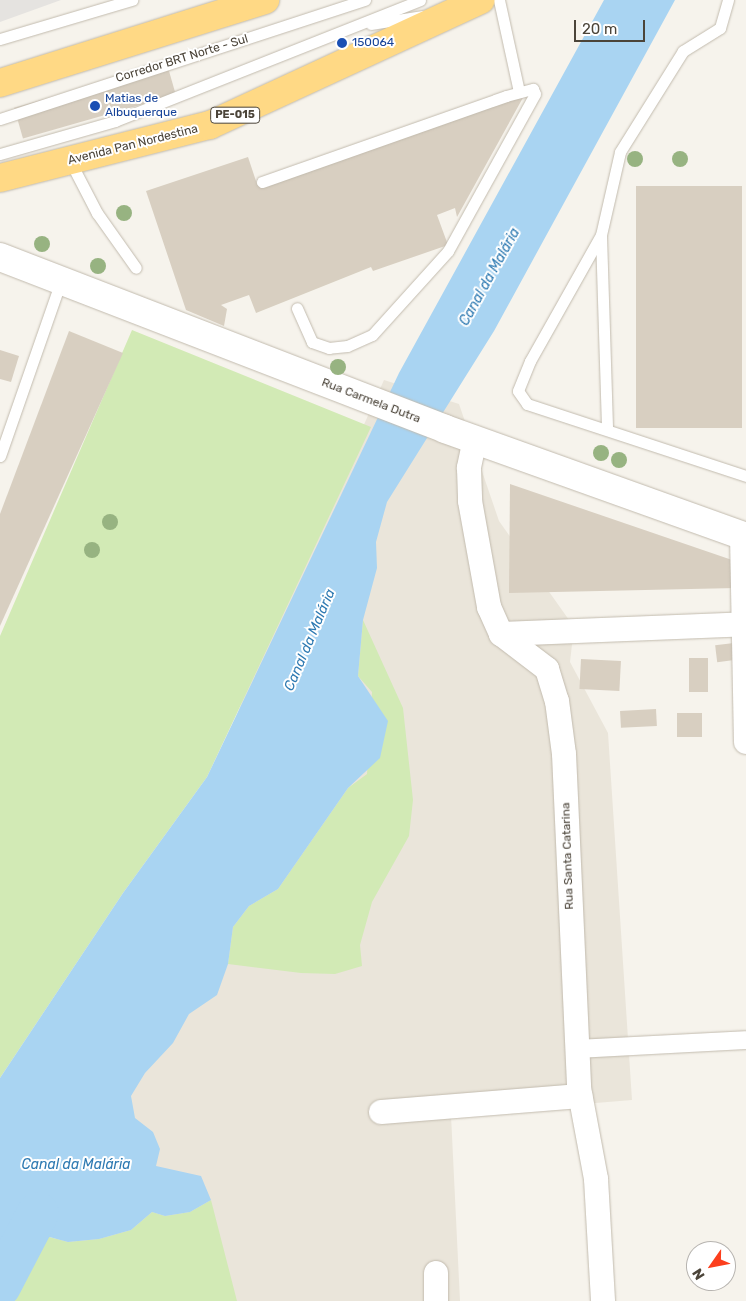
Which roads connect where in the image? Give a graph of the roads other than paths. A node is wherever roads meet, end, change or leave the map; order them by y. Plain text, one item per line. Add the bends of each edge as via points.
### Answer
1 (132, 0) edge
2 (265, 0) edge
3 (365, 0) edge
4 (420, 0) edge
5 (499, 0) edge
6 (728, 0) edge
7 (468, 5) edge
8 (347, 28) junction
9 (0, 39) edge
10 (0, 83) edge
11 (519, 92) junction
12 (0, 119) edge
13 (21, 150) junction
14 (0, 154) edge
15 (0, 159) edge
16 (70, 161) junction
17 (0, 178) edge
18 (262, 182) dead end
19 (601, 235) junction
20 (0, 257) edge
21 (136, 268) dead end
22 (61, 281) junction
23 (297, 308) dead end
24 (607, 429) junction
25 (475, 439) junction
26 (0, 456) edge
27 (746, 476) edge
28 (744, 536) edge
29 (745, 624) edge
30 (501, 634) junction
31 (746, 742) edge
32 (746, 1040) edge
33 (576, 1049) junction
34 (580, 1096) junction
35 (381, 1112) dead end
36 (436, 1273) dead end
37 (436, 1301) edge
38 (602, 1301) edge

1 - 9 lane
2 - 10 highway
3 - 12 lane, Corredor BRT Norte - Sul
4 - 8 lane
5 - 11 lane
6 - 19 lane via 720,28 684,51 620,152
7 - 8 lane
7 - 16 highway, Avenida Pan Nordestina / PE-015 via 210,125
8 - 13 lane via 132,114
11 - 18 lane
11 - 23 lane via 533,88 533,101 448,251 372,335 347,346 329,348 312,342
13 - 14 lane
13 - 15 lane
16 - 17 highway, Avenida Pan Nordestina / PE-015
16 - 21 lane via 97,213
19 - 24 lane
19 - 24 lane via 530,361 518,391 527,404
20 - 22 street, Rua Carmela Dutra
22 - 25 street, Rua Carmela Dutra
22 - 26 lane
24 - 27 lane
25 - 28 street, Rua Carmela Dutra
25 - 30 street, Rua Santa Catarina via 469,468 470,501 489,607
28 - 29 street
29 - 30 street
29 - 31 street
30 - 33 street, Rua Santa Catarina via 547,669 555,693 564,754
32 - 33 street
33 - 34 street, Rua Santa Catarina
34 - 35 street
34 - 38 street, Rua Santa Catarina via 596,1179
36 - 37 street

